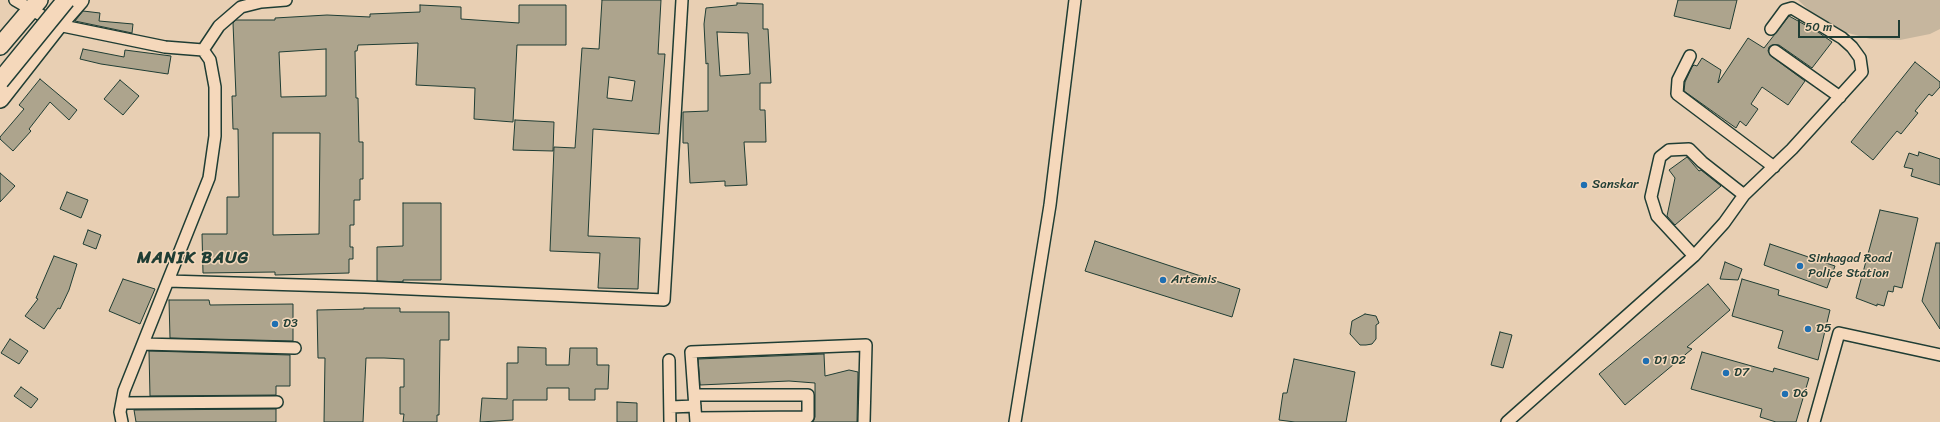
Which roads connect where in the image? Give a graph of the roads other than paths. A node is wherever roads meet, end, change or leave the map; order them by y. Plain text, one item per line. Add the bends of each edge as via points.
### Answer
1 (15, 0) edge
2 (54, 0) edge
3 (66, 0) edge
4 (80, 0) edge
5 (286, 0) edge
6 (682, 0) edge
7 (1076, 0) edge
8 (36, 4) edge
9 (58, 24) junction
10 (1771, 29) dead end
11 (0, 45) edge
12 (203, 50) junction
13 (1775, 51) dead end
14 (1690, 56) dead end
15 (0, 64) edge
16 (0, 81) edge
17 (1840, 96) junction
18 (0, 99) edge
19 (1774, 167) junction
20 (1744, 195) junction
21 (1694, 256) junction
22 (168, 281) junction
23 (143, 344) junction
24 (295, 348) dead end
25 (1940, 355) edge
26 (669, 360) dead end
27 (694, 395) junction
28 (277, 402) dead end
29 (122, 403) junction
30 (694, 406) junction
31 (670, 407) junction
32 (696, 420) edge
33 (122, 422) edge
34 (670, 422) edge
35 (864, 422) edge
36 (1015, 422) edge
37 (1507, 422) edge
38 (1814, 422) edge

1 - 8 street
2 - 15 main road
3 - 16 main road, bridge
4 - 9 main road
5 - 12 street via 241,7 219,26
6 - 22 street via 664,300
7 - 36 street via 1050,205
8 - 9 street
8 - 11 main road
9 - 12 street via 165,47
9 - 18 main road
10 - 17 street via 1785,10 1792,8 1842,38 1852,47 1860,58 1862,72
12 - 22 street via 210,60 215,87 214,151 208,178
13 - 17 street
14 - 19 street via 1678,80 1677,94
17 - 19 street
19 - 20 street
20 - 21 street via 1724,223
20 - 21 street via 1689,149 1669,150 1660,157 1652,197 1657,216
21 - 37 street
22 - 23 street
23 - 24 street
23 - 29 street via 124,391
25 - 38 street via 1839,333
26 - 31 street
27 - 30 street
27 - 32 street via 808,395 808,417
27 - 35 street via 691,352 866,345
28 - 29 street
29 - 33 street
30 - 31 street
30 - 32 street
31 - 34 street

